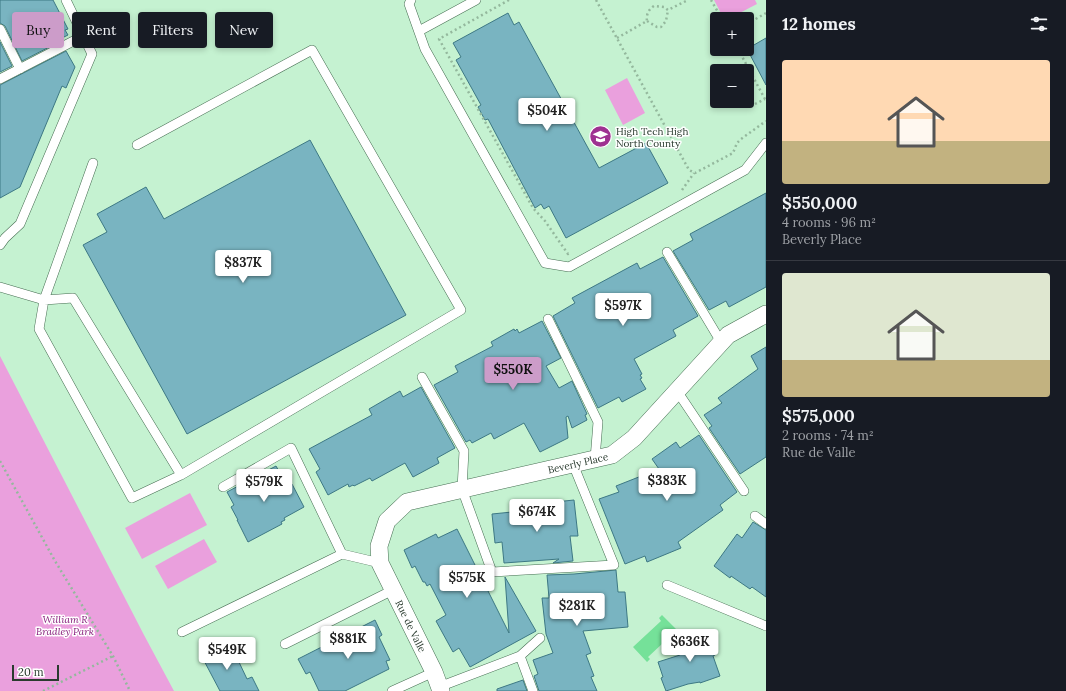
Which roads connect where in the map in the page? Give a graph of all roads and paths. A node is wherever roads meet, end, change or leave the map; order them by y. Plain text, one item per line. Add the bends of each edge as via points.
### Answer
1 (66, 0) edge
2 (411, 0) edge
3 (476, 0) edge
4 (509, 0) edge
5 (596, 0) edge
6 (688, 0) edge
7 (711, 0) edge
8 (668, 10) junction
9 (718, 12) edge
10 (72, 13) edge
11 (766, 13) edge
12 (647, 20) junction
13 (754, 20) edge
14 (0, 29) edge
15 (419, 31) junction
16 (617, 38) junction
17 (72, 42) edge
18 (89, 48) edge
19 (742, 56) edge
20 (20, 69) junction
21 (0, 79) edge
22 (766, 100) edge
23 (755, 104) dead end
24 (766, 121) edge
25 (766, 143) edge
26 (137, 145) dead end
27 (93, 163) dead end
28 (694, 173) junction
29 (678, 195) dead end
30 (0, 245) edge
31 (575, 250) dead end
32 (667, 252) dead end
33 (0, 287) edge
34 (44, 300) junction
35 (766, 314) edge
36 (548, 319) dead end
37 (721, 342) junction
38 (422, 377) dead end
39 (677, 391) junction
40 (595, 459) junction
41 (0, 461) edge
42 (573, 464) junction
43 (181, 475) junction
44 (223, 487) dead end
45 (462, 489) junction
46 (744, 491) dead end
47 (755, 516) dead end
48 (766, 524) edge
49 (342, 554) junction
50 (380, 563) junction
51 (667, 585) dead end
52 (393, 590) junction
53 (766, 626) edge
54 (182, 632) dead end
55 (540, 638) dead end
56 (285, 644) dead end
57 (113, 656) junction
58 (520, 656) junction
59 (438, 684) edge
60 (43, 691) edge
61 (130, 691) edge
62 (392, 691) edge
63 (533, 691) edge

1 - 10 lane
2 - 15 lane via 409,4
3 - 15 lane
4 - 31 path via 439,39 533,208 568,254
5 - 16 path
6 - 8 path
7 - 9 path
8 - 12 path via 654,6 648,13
8 - 12 path via 666,21 661,26 658,27
11 - 13 path
12 - 16 path
14 - 20 lane
15 - 25 lane via 426,49 545,263 569,267 745,170
16 - 28 path via 689,170
17 - 20 lane
18 - 30 lane via 92,54 20,224
19 - 22 path
20 - 21 lane
22 - 23 path
24 - 28 path via 741,139 733,153
26 - 43 lane via 312,50 461,310
27 - 34 lane
28 - 29 path
32 - 37 lane
33 - 34 lane
34 - 43 lane via 73,298
34 - 43 lane via 39,329 132,498
35 - 37 street, Beverly Place via 728,334
36 - 40 lane via 598,422
37 - 39 street, Beverly Place
38 - 45 lane via 464,452
39 - 40 street, Beverly Place via 634,438 612,456
39 - 46 lane
40 - 42 street, Beverly Place
41 - 57 path via 55,561
42 - 45 street, Beverly Place
42 - 45 lane via 614,565 492,572
44 - 49 lane via 290,448
45 - 50 street, Beverly Place via 407,502 387,520 379,546
47 - 48 lane
49 - 50 lane
49 - 54 lane
50 - 52 street, Rue de Valle
51 - 53 lane
52 - 56 lane
52 - 59 street, Rue de Valle
55 - 58 lane
57 - 60 path
57 - 61 path
58 - 59 lane
58 - 63 lane
59 - 62 lane

